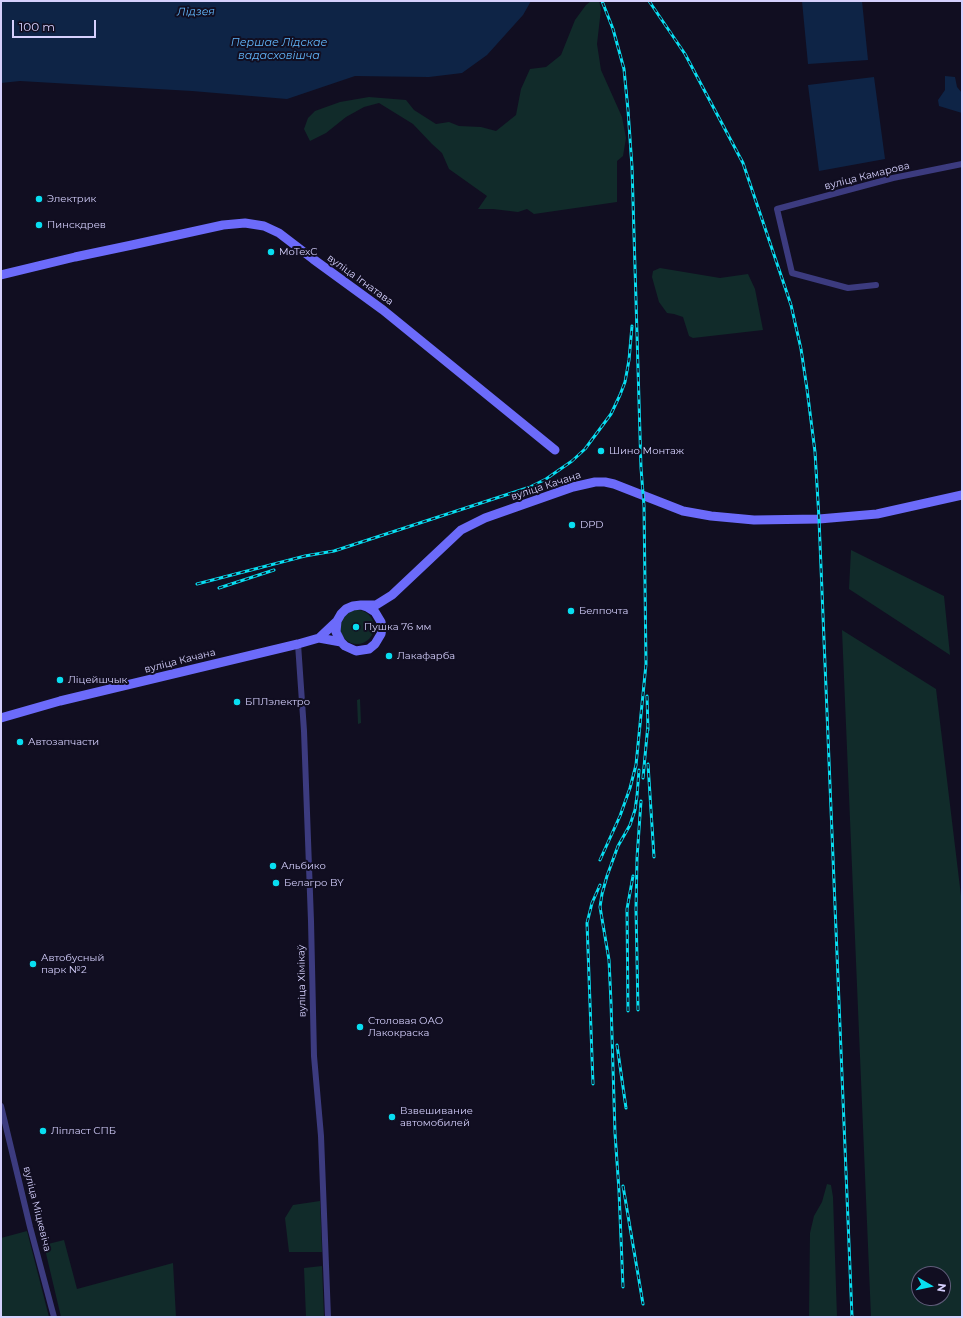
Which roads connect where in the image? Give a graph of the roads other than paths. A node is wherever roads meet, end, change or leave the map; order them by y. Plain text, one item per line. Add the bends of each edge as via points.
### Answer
1 (962, 164) edge
2 (1, 275) edge
3 (876, 285) dead end
4 (556, 450) dead end
5 (962, 495) edge
6 (392, 595) junction
7 (361, 605) junction
8 (379, 616) junction
9 (337, 621) junction
10 (318, 638) junction
11 (341, 642) junction
12 (298, 644) junction
13 (1, 718) edge
14 (1, 1106) edge
15 (54, 1317) edge
16 (328, 1317) edge

1 - 3 street, вуліца Камарова via 893,178 777,209 792,273 848,288
2 - 4 main road, вуліца Ігнатава via 223,225 245,223 264,226 279,233 383,310
5 - 6 main road, вуліца Качана via 877,514 819,519 754,520 683,511 614,484 595,482 573,487 460,530
6 - 7 main road, вуліца Качана via 376,605
6 - 8 main road, вуліца Качана
7 - 8 main road
7 - 9 main road, вуліца Качана via 346,609
8 - 11 main road, вуліца Качана via 381,634 372,647 356,651
9 - 10 main road, вуліца Качана
9 - 11 main road via 336,632
10 - 11 main road, вуліца Качана
10 - 12 main road, вуліца Качана
12 - 13 main road, вуліца Качана via 60,701
12 - 16 street, вуліца Хімікаў via 304,731 314,1056
14 - 15 street, вуліца Міцкевіча

